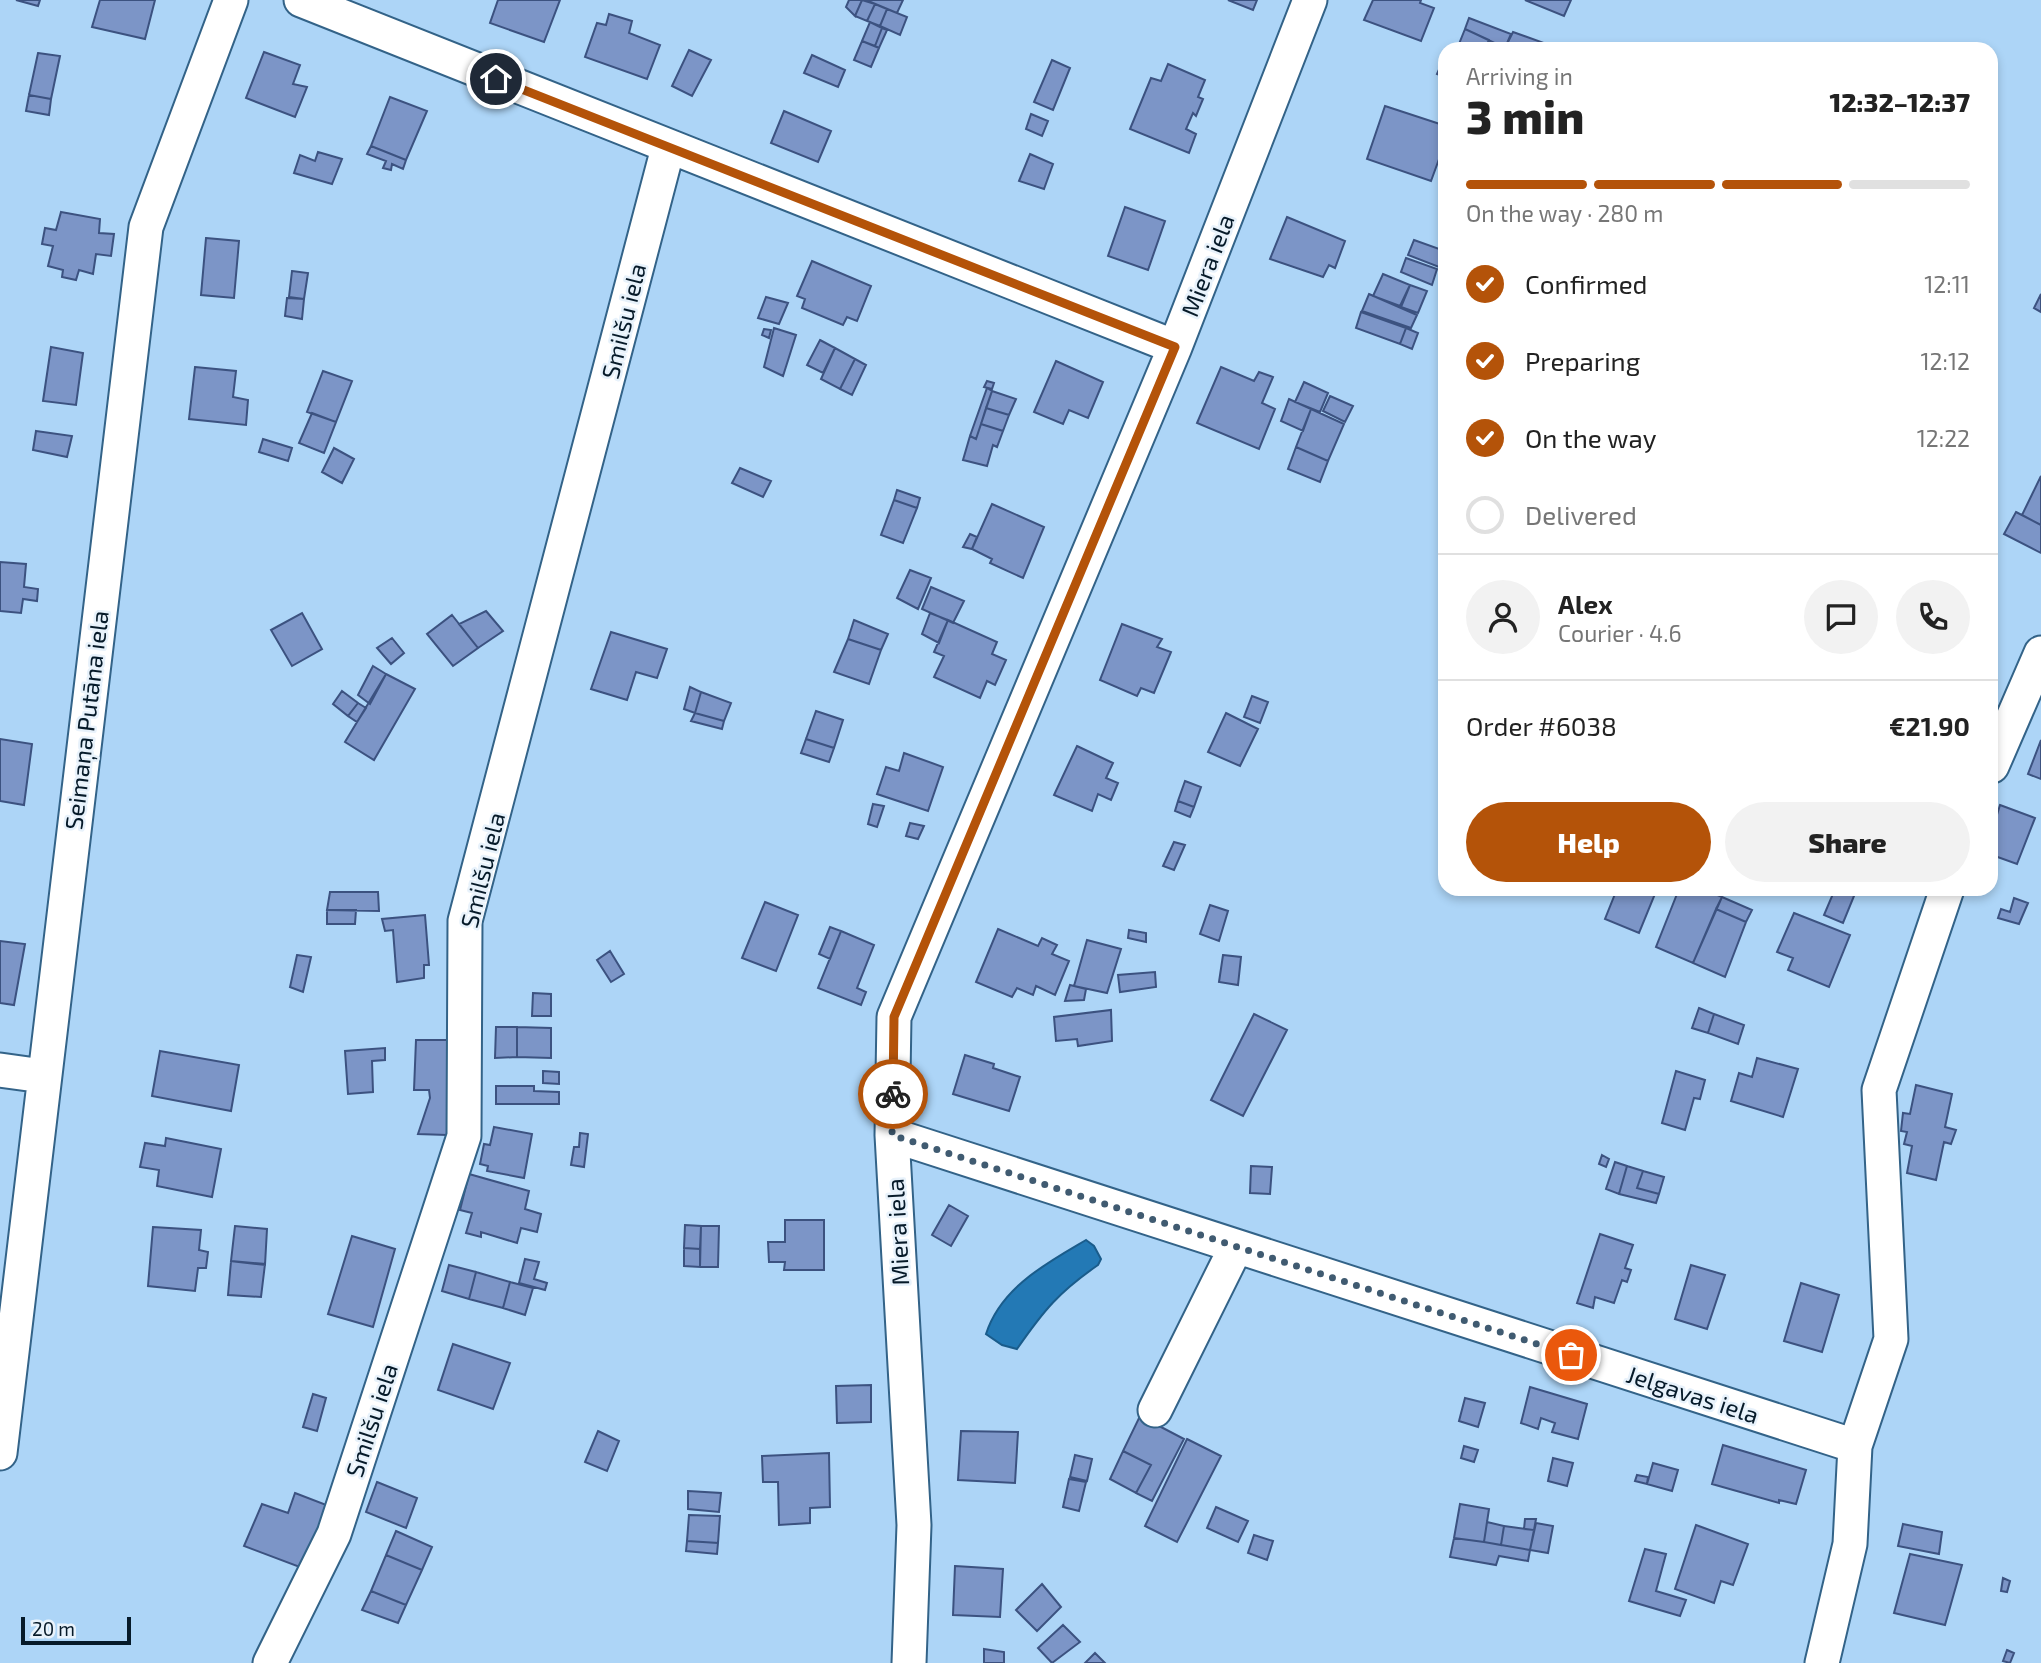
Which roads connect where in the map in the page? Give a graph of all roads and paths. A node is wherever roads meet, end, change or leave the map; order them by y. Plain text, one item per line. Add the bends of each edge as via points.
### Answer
1 (231, 0) edge
2 (301, 0) edge
3 (1310, 0) edge
4 (668, 148) junction
5 (1175, 347) junction
6 (2041, 653) edge
7 (1998, 752) edge
8 (1945, 896) edge
9 (0, 1070) edge
10 (43, 1076) junction
11 (892, 1135) junction
12 (1236, 1247) junction
13 (1155, 1410) dead end
14 (1855, 1446) junction
15 (0, 1453) edge
16 (271, 1663) edge
17 (909, 1663) edge
18 (1822, 1663) edge

1 - 10 street, Seimaņa Putāna iela via 146,227
2 - 4 street
3 - 5 street, Miera iela
4 - 5 street
4 - 16 street, Smilšu iela via 466,921 464,1136 334,1534
5 - 11 street, Miera iela via 894,1017
6 - 7 street
8 - 14 street via 1878,1090 1891,1339
9 - 10 street
10 - 15 street, Seimaņa Putāna iela
11 - 12 street, Jelgavas iela
11 - 17 street, Miera iela via 914,1525
12 - 13 street
12 - 14 street, Jelgavas iela
14 - 18 street via 1850,1544

